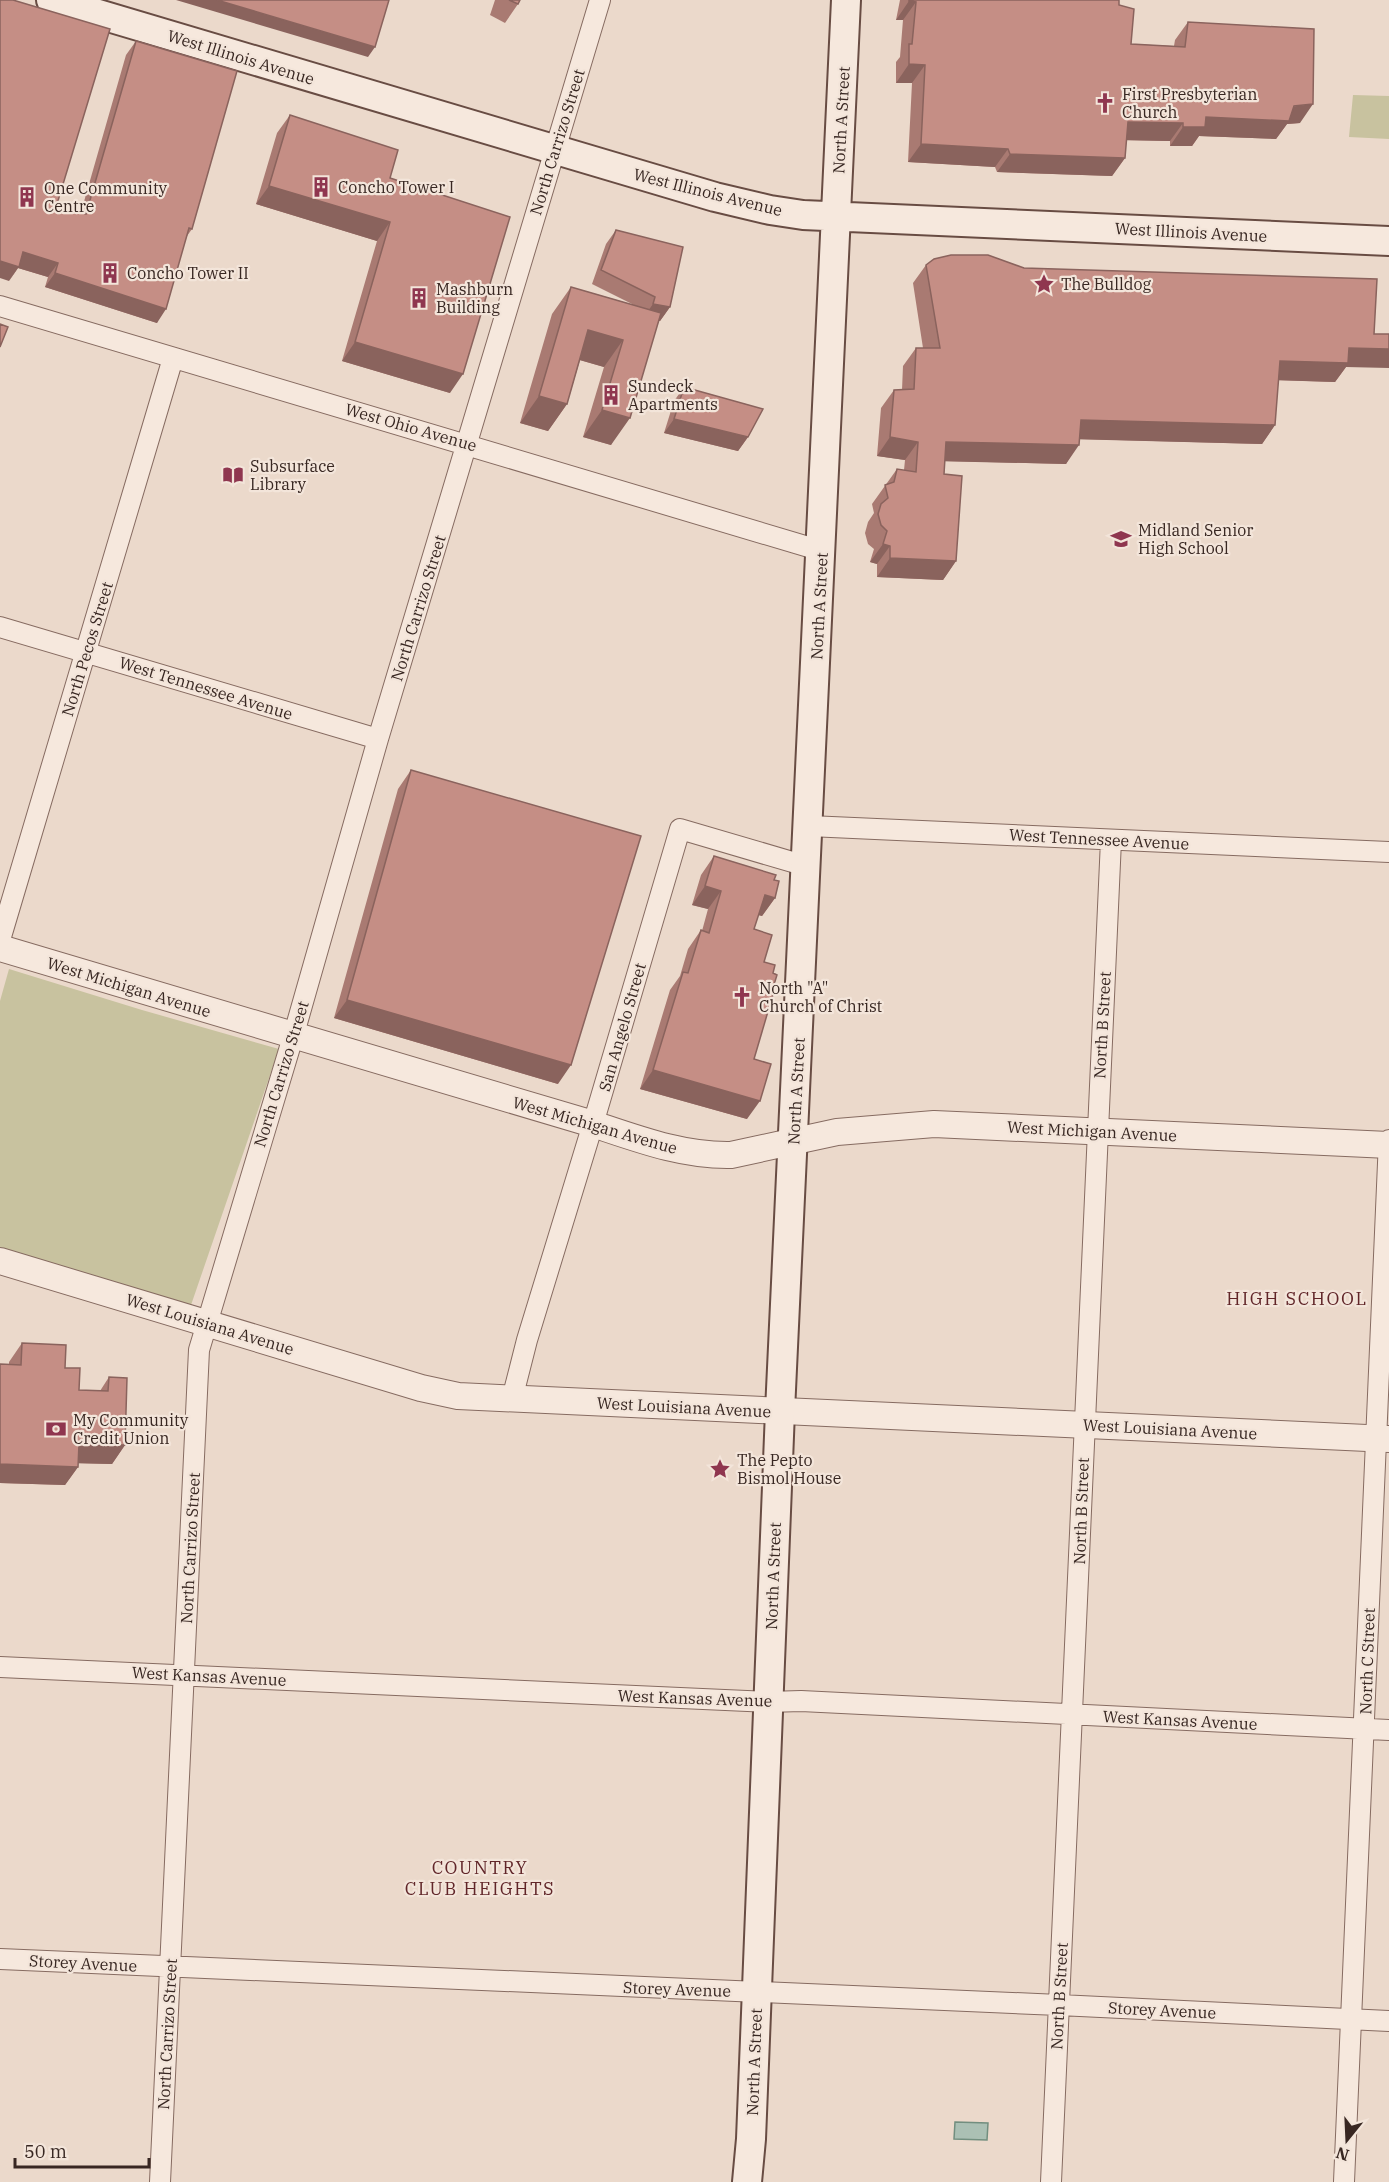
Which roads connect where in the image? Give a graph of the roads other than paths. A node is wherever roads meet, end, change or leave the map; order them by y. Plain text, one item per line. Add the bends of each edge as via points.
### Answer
1 (51, 0) edge
2 (600, 0) edge
3 (846, 0) edge
4 (555, 150) junction
5 (837, 216) junction
6 (1389, 241) edge
7 (0, 306) edge
8 (173, 358) junction
9 (468, 444) junction
10 (822, 551) junction
11 (0, 627) edge
12 (86, 652) junction
13 (378, 739) junction
14 (809, 826) junction
15 (1111, 840) junction
16 (1389, 852) edge
17 (806, 866) junction
18 (0, 940) edge
19 (0, 948) edge
20 (293, 1037) junction
21 (593, 1124) junction
22 (1097, 1132) junction
23 (1389, 1140) edge
24 (794, 1141) junction
25 (1389, 1145) edge
26 (0, 1261) edge
27 (208, 1323) junction
28 (512, 1399) junction
29 (780, 1411) junction
30 (1084, 1425) junction
31 (1383, 1438) edge
32 (0, 1667) edge
33 (185, 1675) junction
34 (768, 1702) junction
35 (1072, 1715) junction
36 (1364, 1728) junction
37 (1389, 1730) edge
38 (0, 1959) edge
39 (170, 1967) junction
40 (757, 1992) junction
41 (1059, 2005) junction
42 (1350, 2020) junction
43 (1389, 2021) edge
44 (160, 2182) edge
45 (747, 2182) edge
46 (1051, 2182) edge
47 (1344, 2182) edge

1 - 4 main road, West Illinois Avenue
2 - 4 street, North Carrizo Street
3 - 5 main road, North A Street
4 - 5 main road, West Illinois Avenue via 770,210
4 - 9 street, North Carrizo Street
5 - 6 main road, West Illinois Avenue
5 - 10 main road, North A Street
7 - 8 street, West Ohio Avenue
8 - 9 street, West Ohio Avenue
8 - 12 street, North Pecos Street
9 - 10 street, West Ohio Avenue
9 - 13 street, North Carrizo Street
10 - 14 main road, North A Street
11 - 12 street, West Tennessee Avenue
12 - 13 street, West Tennessee Avenue
12 - 18 street, North Pecos Street
13 - 20 street, North Carrizo Street
14 - 15 street, West Tennessee Avenue
14 - 17 main road, North A Street
15 - 16 street, West Tennessee Avenue
15 - 22 street, North B Street
17 - 21 street, San Angelo Street via 680,829
17 - 24 main road, North A Street
19 - 20 street, West Michigan Avenue
20 - 21 street, West Michigan Avenue
20 - 27 street, North Carrizo Street
21 - 24 street, West Michigan Avenue via 675,1150 713,1155 731,1155
21 - 28 street, San Angelo Street
22 - 24 street, West Michigan Avenue via 934,1124 837,1132
22 - 25 street, West Michigan Avenue
22 - 30 street, North B Street
23 - 25 street, North C Street
24 - 29 main road, North A Street
25 - 31 street, North C Street
26 - 27 street, West Louisiana Avenue
27 - 28 street, West Louisiana Avenue via 445,1394
27 - 33 street, North Carrizo Street via 200,1350
28 - 29 street, West Louisiana Avenue
29 - 30 street, West Louisiana Avenue
29 - 34 main road, North A Street
30 - 31 street, West Louisiana Avenue
30 - 35 street, North B Street
31 - 36 street, North C Street
32 - 33 street, West Kansas Avenue
33 - 34 street, West Kansas Avenue
33 - 39 street, North Carrizo Street
34 - 35 street, West Kansas Avenue
34 - 40 main road, North A Street
35 - 36 street, West Kansas Avenue
35 - 41 street, North B Street
36 - 37 street, West Kansas Avenue
36 - 42 street, North C Street
38 - 39 street, Storey Avenue
39 - 40 street, Storey Avenue
39 - 44 street, North Carrizo Street
40 - 41 street, Storey Avenue
40 - 45 main road, North A Street
41 - 42 street, Storey Avenue
41 - 46 street, North B Street
42 - 43 street, Storey Avenue
42 - 47 street, North C Street

